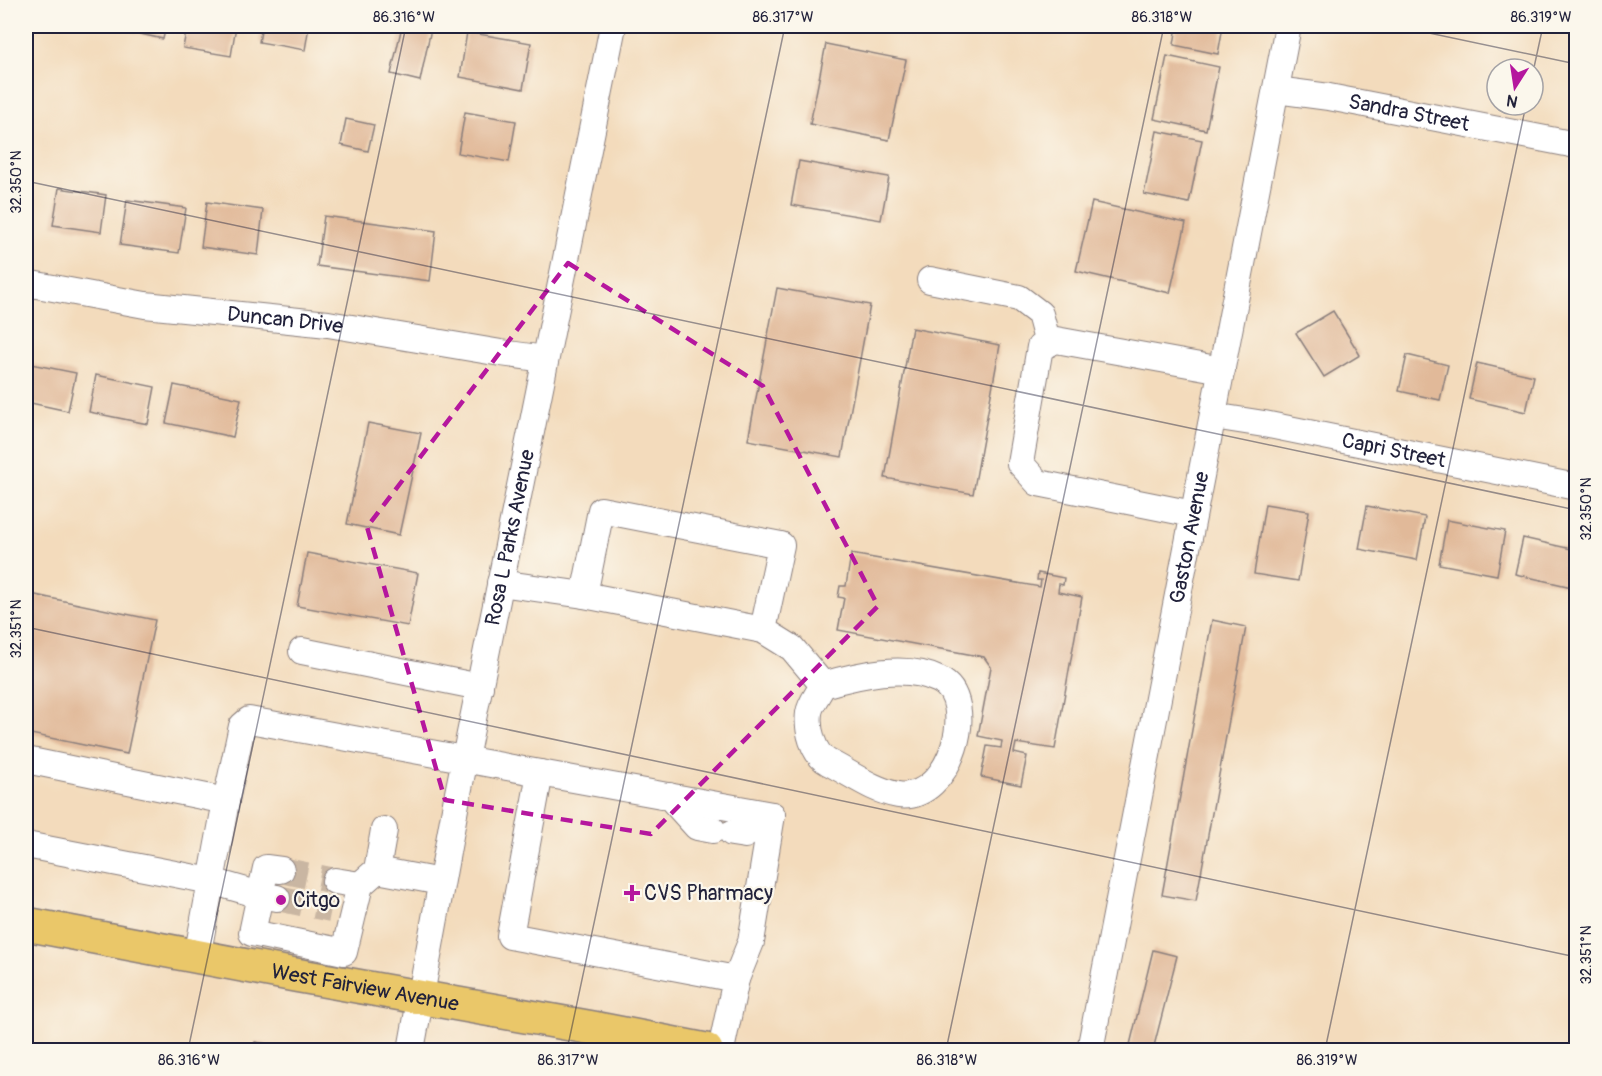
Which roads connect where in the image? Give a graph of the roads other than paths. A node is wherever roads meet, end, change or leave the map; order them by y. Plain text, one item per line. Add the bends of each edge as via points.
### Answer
1 (613, 26) edge
2 (1288, 26) edge
3 (1275, 90) junction
4 (1576, 145) edge
5 (930, 280) dead end
6 (26, 283) edge
7 (1048, 344) junction
8 (545, 359) junction
9 (1222, 370) junction
10 (1213, 416) junction
11 (1576, 487) edge
12 (1193, 514) junction
13 (500, 582) junction
14 (584, 595) junction
15 (763, 630) junction
16 (302, 651) dead end
17 (823, 685) junction
18 (480, 687) junction
19 (26, 760) edge
20 (465, 760) junction
21 (540, 773) junction
22 (669, 796) junction
23 (226, 801) junction
24 (772, 815) junction
25 (384, 830) dead end
26 (26, 845) edge
27 (281, 870) dead end
28 (357, 879) junction
29 (211, 881) junction
30 (441, 882) junction
31 (268, 896) junction
32 (26, 924) edge
33 (197, 957) junction
34 (736, 979) junction
35 (419, 998) junction
36 (411, 1050) edge
37 (706, 1050) edge
38 (722, 1050) edge
39 (1090, 1050) edge

1 - 8 street, Rosa L Parks Avenue
2 - 3 street, Gaston Avenue
3 - 4 street, Sandra Street via 1386,107
3 - 9 street, Gaston Avenue
5 - 7 street via 1019,298 1040,314
6 - 8 street, Duncan Drive via 145,305 328,324
7 - 9 street via 1056,340
7 - 12 street via 1040,347 1020,463 1038,483
8 - 13 street, Rosa L Parks Avenue
9 - 10 street, Gaston Avenue
10 - 11 street, Capri Street
10 - 12 street, Gaston Avenue
12 - 39 street, Gaston Avenue
13 - 14 street
13 - 18 street, Rosa L Parks Avenue
14 - 15 street
14 - 15 street via 601,510 781,545
15 - 17 street via 792,648
16 - 18 street
17 - 17 street via 809,712 811,739 823,759 873,786 900,795 925,791 944,772 959,731 957,699 941,680 913,672 860,675
18 - 20 street, Rosa L Parks Avenue
19 - 23 street
20 - 21 street
20 - 23 street via 249,720 242,726
20 - 30 street, Rosa L Parks Avenue
21 - 22 street
21 - 34 street via 510,936
22 - 24 street
22 - 24 street via 697,827 723,832 745,836
23 - 29 street
24 - 34 street via 751,942
25 - 28 street
26 - 29 street
27 - 31 street via 266,868
28 - 30 street
28 - 31 street via 342,911 344,952 252,933
29 - 31 street
29 - 33 street
30 - 35 street, Rosa L Parks Avenue
32 - 33 main road, West Fairview Avenue
33 - 35 main road, West Fairview Avenue
34 - 38 street
35 - 36 street, Rosa L Parks Avenue
35 - 37 main road, West Fairview Avenue

